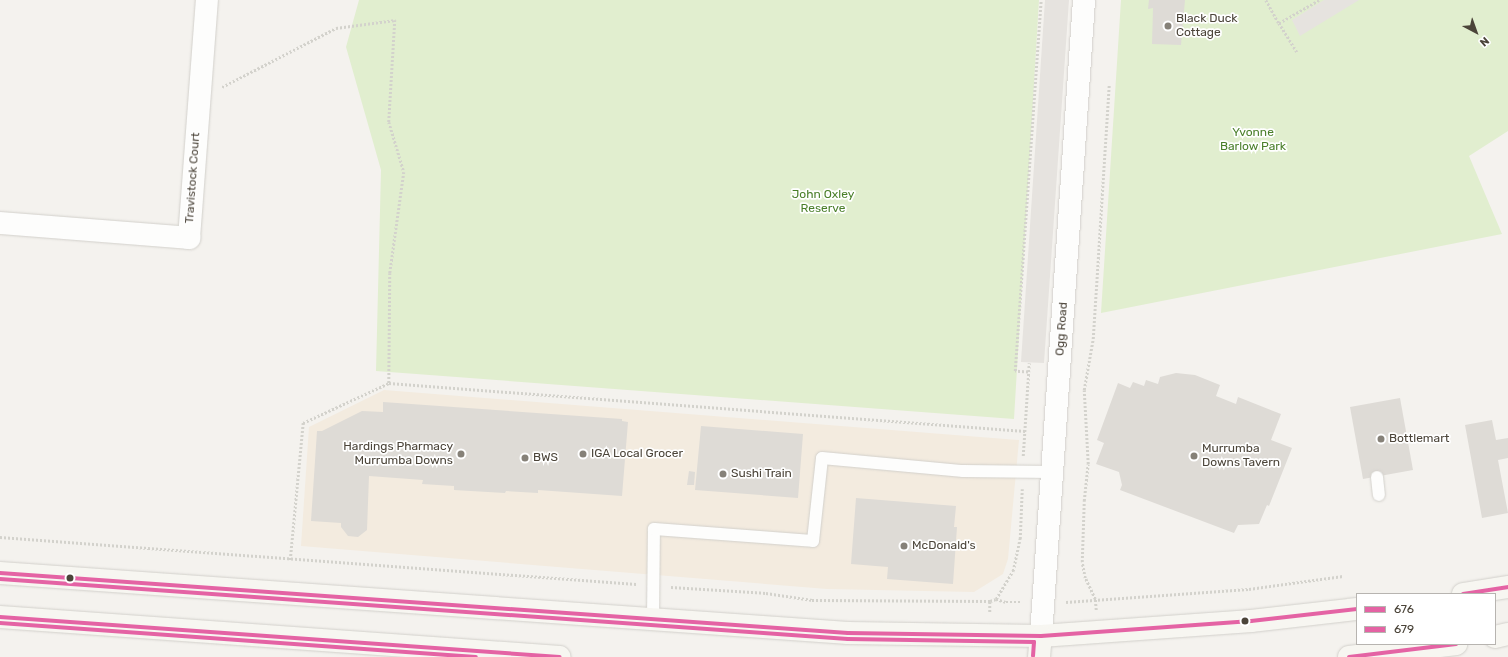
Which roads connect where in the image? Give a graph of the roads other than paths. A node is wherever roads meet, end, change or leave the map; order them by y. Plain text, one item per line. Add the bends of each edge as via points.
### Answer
1 (207, 0) edge
2 (1084, 0) edge
3 (0, 223) edge
4 (1052, 472) junction
5 (1377, 477) dead end
6 (1380, 495) dead end
7 (0, 573) edge
8 (1508, 587) edge
9 (1469, 593) edge
10 (1356, 609) edge
11 (0, 617) edge
12 (653, 619) junction
13 (1508, 634) edge
14 (1496, 637) edge
15 (1448, 645) edge
16 (1040, 647) edge
17 (560, 657) edge
18 (1350, 657) edge

1 - 3 street, Travistock Court via 189,238
2 - 4 street, Ogg Road
4 - 12 lane via 1022,474 963,471 822,458 813,541 654,529 651,585
4 - 16 street, Ogg Road
5 - 6 lane
7 - 12 main road
8 - 9 main road
10 - 16 main road
11 - 17 main road
12 - 16 main road
13 - 14 main road
15 - 18 main road

